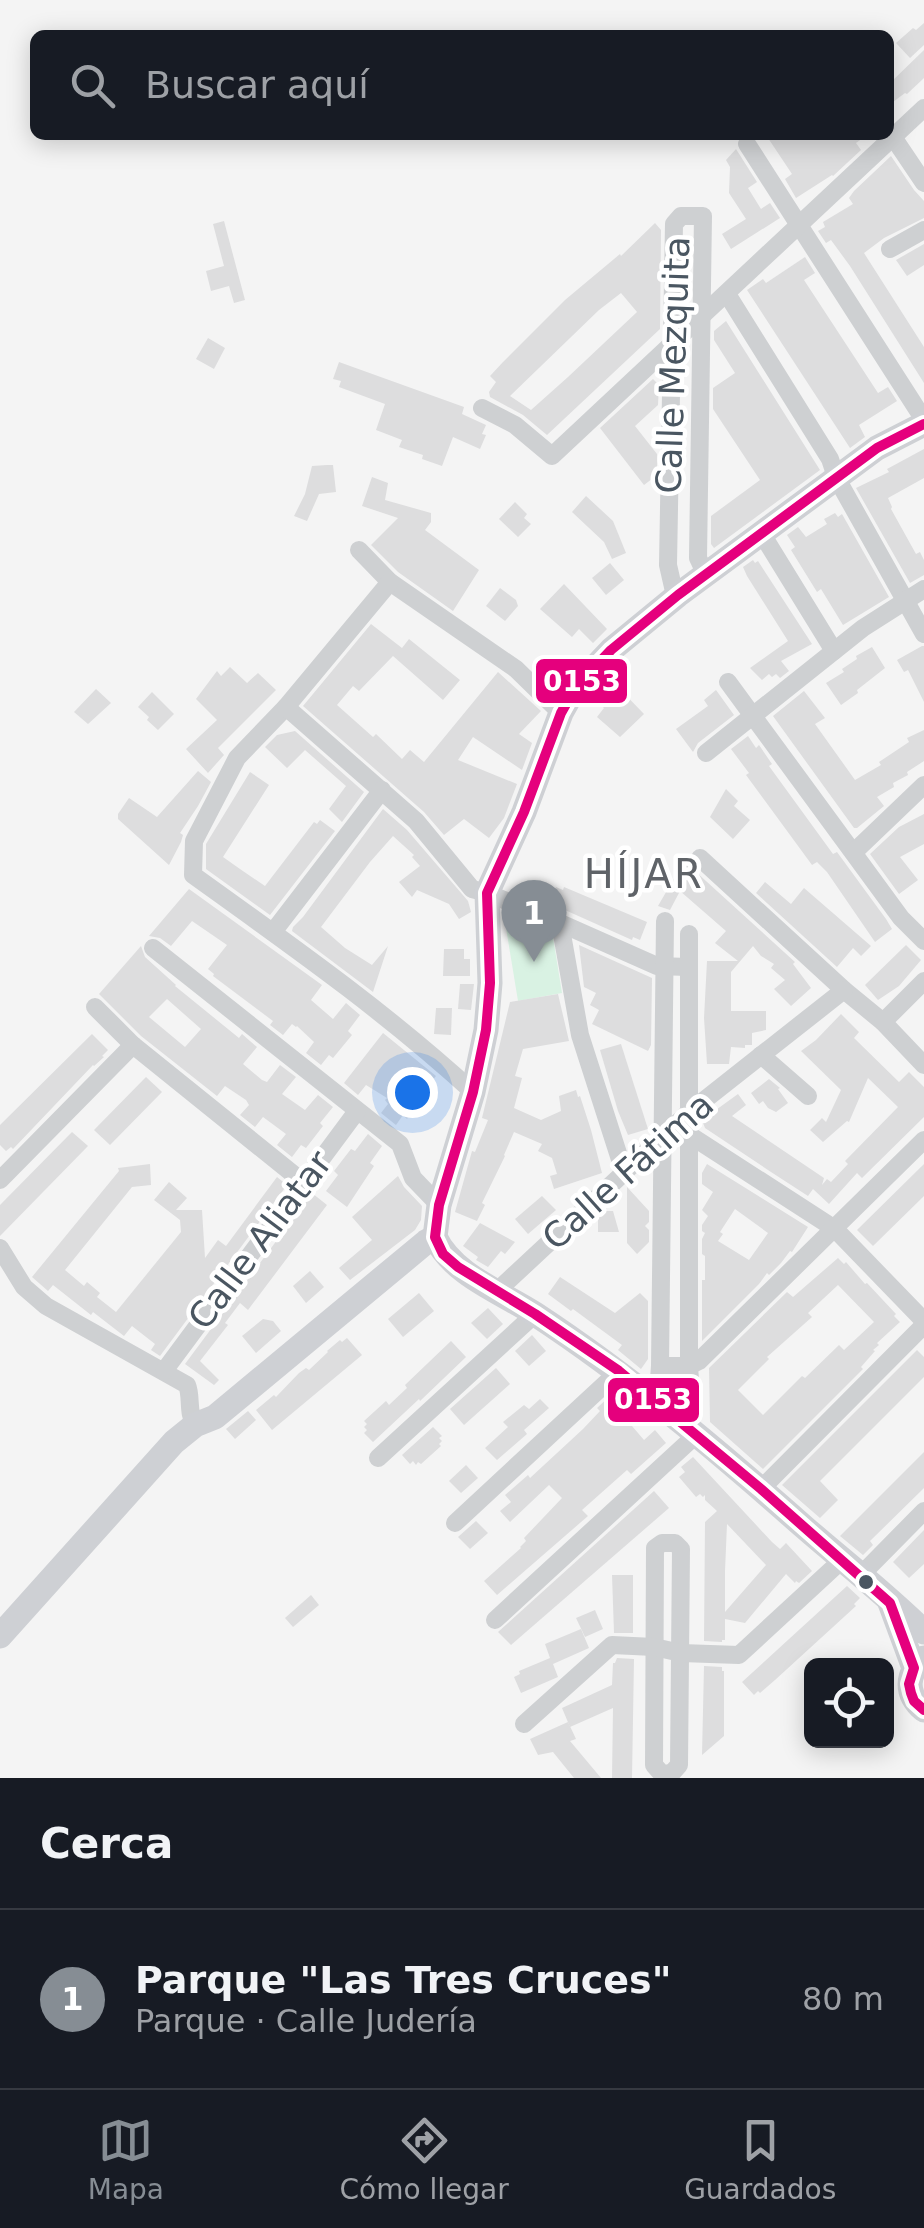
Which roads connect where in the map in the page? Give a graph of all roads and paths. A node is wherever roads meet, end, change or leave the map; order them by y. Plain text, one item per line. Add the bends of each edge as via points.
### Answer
1 (924, 108) edge
2 (894, 136) edge
3 (894, 138) edge
4 (890, 140) edge
5 (746, 144) dead end
6 (924, 183) edge
7 (799, 228) junction
8 (924, 230) edge
9 (890, 249) dead end
10 (727, 294) junction
11 (702, 318) junction
12 (672, 345) junction
13 (482, 408) dead end
14 (924, 422) edge
15 (836, 477) junction
16 (762, 534) junction
17 (359, 550) dead end
18 (706, 575) junction
19 (390, 582) junction
20 (924, 589) edge
21 (678, 595) junction
22 (904, 600) junction
23 (924, 634) edge
24 (834, 652) junction
25 (728, 682) dead end
26 (286, 707) junction
27 (561, 713) junction
28 (754, 716) junction
29 (706, 753) dead end
30 (924, 785) edge
31 (382, 790) junction
32 (854, 852) junction
33 (700, 858) dead end
34 (487, 893) junction
35 (665, 921) dead end
36 (560, 923) junction
37 (274, 932) junction
38 (689, 934) dead end
39 (924, 941) edge
40 (153, 948) dead end
41 (665, 966) junction
42 (688, 967) junction
43 (924, 981) edge
44 (665, 986) junction
45 (688, 986) junction
46 (844, 990) junction
47 (94, 1007) dead end
48 (883, 1022) junction
49 (133, 1045) junction
50 (761, 1055) junction
51 (924, 1065) edge
52 (472, 1092) junction
53 (808, 1096) dead end
54 (357, 1110) junction
55 (688, 1113) junction
56 (688, 1134) junction
57 (663, 1135) junction
58 (924, 1140) edge
59 (624, 1172) junction
60 (0, 1180) edge
61 (303, 1182) junction
62 (439, 1205) junction
63 (835, 1229) junction
64 (435, 1236) junction
65 (0, 1248) edge
66 (662, 1265) junction
67 (688, 1265) junction
68 (497, 1290) junction
69 (535, 1314) junction
70 (924, 1323) edge
71 (660, 1366) junction
72 (689, 1366) junction
73 (164, 1370) junction
74 (619, 1371) junction
75 (647, 1394) junction
76 (195, 1425) junction
77 (688, 1428) junction
78 (378, 1458) dead end
79 (760, 1489) junction
80 (924, 1511) edge
81 (455, 1523) dead end
82 (851, 1568) junction
83 (890, 1603) junction
84 (495, 1620) dead end
85 (924, 1632) edge
86 (0, 1636) edge
87 (654, 1646) junction
88 (681, 1653) junction
89 (919, 1663) edge
90 (924, 1710) edge
91 (524, 1724) dead end

1 - 2 street
3 - 6 street
4 - 7 street
5 - 7 street
7 - 10 street
7 - 14 street
8 - 9 street
10 - 11 street
10 - 15 street
11 - 12 street
11 - 12 street, Calle Mezquita via 703,216 681,216 674,224
11 - 18 street, Calle Mezquita via 698,558
12 - 13 street via 552,456
12 - 21 street, Calle Mezquita via 668,565
14 - 15 street
15 - 16 street
15 - 22 street
16 - 18 street
16 - 24 street
17 - 19 street
18 - 21 street
19 - 26 street
19 - 27 street via 516,670
20 - 22 street
21 - 27 street via 611,650
22 - 23 street
22 - 24 street
24 - 28 street
25 - 28 street
26 - 31 street
26 - 37 street via 237,758 194,841 194,875
27 - 34 street
28 - 29 street
28 - 32 street
30 - 32 street
31 - 34 street via 472,888
31 - 37 street
32 - 39 street
33 - 46 street
34 - 36 street
34 - 52 street via 490,983
35 - 41 street
36 - 41 street
36 - 59 street via 580,1034
37 - 52 street via 421,1044
38 - 42 street
40 - 54 street
41 - 42 street
41 - 44 street
42 - 45 street
43 - 48 street
44 - 45 street
44 - 57 street
45 - 55 street
46 - 48 street
46 - 50 street, Calle Fátima
47 - 49 street
48 - 51 street
49 - 60 street
49 - 61 street
50 - 53 street
50 - 55 street, Calle Fátima
52 - 62 street
54 - 61 street, Calle Aliatar
54 - 62 street via 400,1144 413,1178
55 - 56 street
55 - 57 street, Calle Fátima
56 - 63 street
56 - 67 street
57 - 59 street, Calle Fátima
57 - 66 street
58 - 63 street
59 - 68 street, Calle Fátima
61 - 73 street, Calle Aliatar
62 - 64 street
63 - 70 street
63 - 72 street
64 - 68 street via 443,1254
64 - 76 street via 215,1417
65 - 73 street via 24,1287 46,1306
66 - 67 street
66 - 71 street
67 - 72 street
68 - 69 street
69 - 74 street
69 - 78 street
70 - 79 street
71 - 72 street
71 - 75 street
72 - 77 street
73 - 76 street via 186,1384
74 - 75 street
74 - 81 street
75 - 77 street
76 - 86 street
77 - 79 street
77 - 84 street
79 - 82 street
80 - 82 street
82 - 83 street
82 - 88 street via 739,1654
83 - 85 street
83 - 89 street
87 - 88 street
87 - 88 street via 655,1548 675,1544 681,1549
87 - 88 street via 654,1765 661,1773 678,1766
87 - 91 street via 612,1645
89 - 90 street via 909,1684

